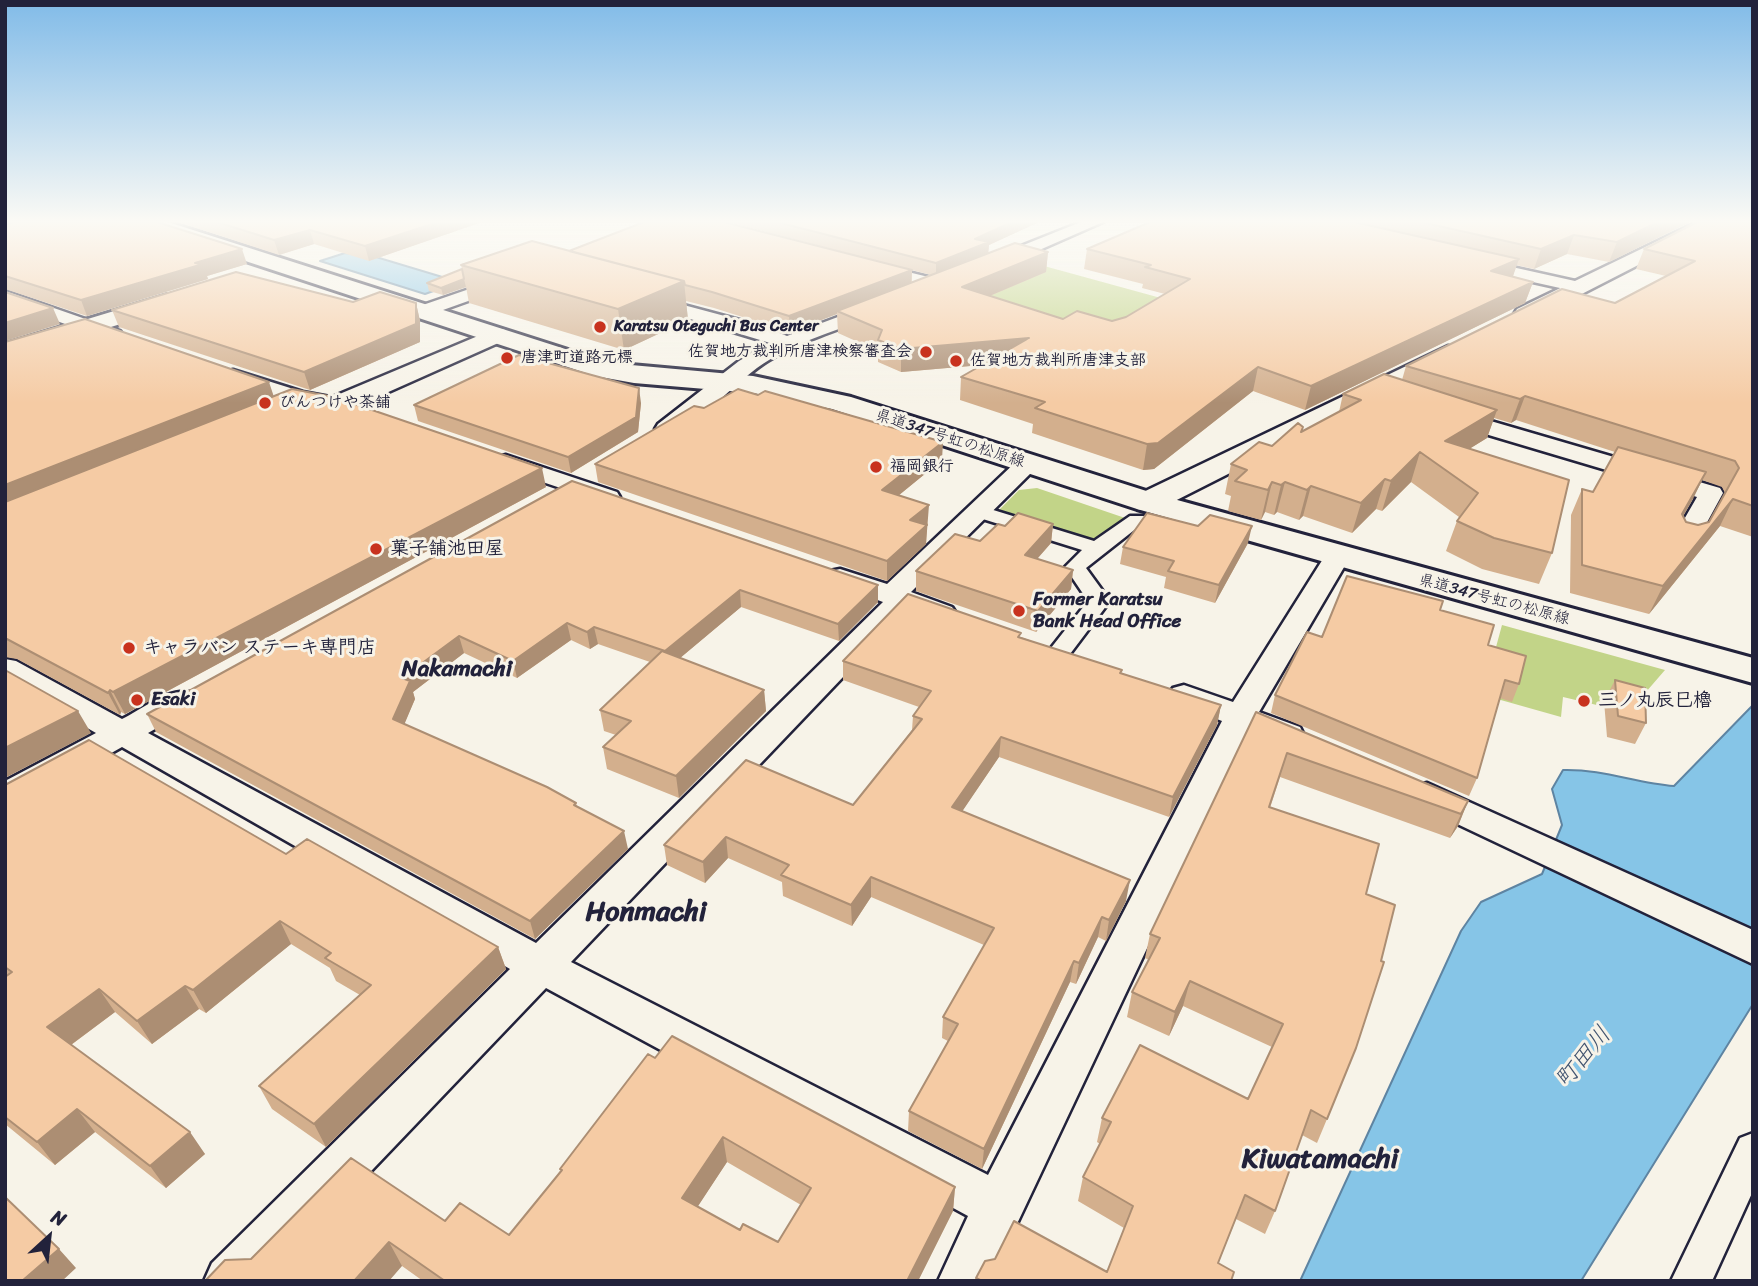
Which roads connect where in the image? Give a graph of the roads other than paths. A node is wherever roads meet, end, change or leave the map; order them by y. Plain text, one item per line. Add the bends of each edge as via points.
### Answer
1 (329, 282) edge
2 (504, 282) edge
3 (940, 282) edge
4 (1552, 282) edge
5 (1590, 282) edge
6 (1578, 288) junction
7 (190, 295) edge
8 (628, 295) edge
9 (914, 295) edge
10 (5, 296) edge
11 (889, 304) edge
12 (423, 311) junction
13 (1505, 324) edge
14 (88, 327) junction
15 (497, 335) junction
16 (127, 340) edge
17 (1471, 342) edge
18 (788, 343) junction
19 (5, 352) edge
20 (220, 372) edge
21 (726, 381) junction
22 (1374, 391) junction
23 (299, 398) junction
24 (1399, 399) edge
25 (339, 404) junction
26 (273, 409) edge
27 (1436, 411) edge
28 (378, 418) edge
29 (642, 443) edge
30 (481, 454) edge
31 (607, 464) edge
32 (1027, 464) junction
33 (572, 485) junction
34 (537, 505) edge
35 (636, 507) edge
36 (977, 511) junction
37 (1142, 511) junction
38 (1684, 542) edge
39 (1097, 548) junction
40 (1337, 557) junction
41 (815, 569) edge
42 (897, 597) junction
43 (967, 621) edge
44 (1059, 653) edge
45 (1740, 667) edge
46 (5, 668) edge
47 (206, 687) edge
48 (1163, 688) edge
49 (1241, 715) junction
50 (123, 733) junction
51 (1315, 747) edge
52 (1402, 784) edge
53 (5, 797) edge
54 (1753, 948) edge
55 (541, 966) junction
56 (1753, 1150) edge
57 (998, 1206) junction
58 (230, 1281) edge
59 (964, 1281) edge
60 (1691, 1281) edge

1 - 12 main road, 県道347号虹の松原線
2 - 12 street
3 - 9 street via 945,283
4 - 6 street
5 - 6 street
6 - 13 street
7 - 14 main road
8 - 18 street
10 - 14 street
11 - 18 street
12 - 15 main road, 県道347号虹の松原線
14 - 16 street
14 - 19 main road
15 - 21 main road, 県道347号虹の松原線 via 604,370 640,377
15 - 25 street
17 - 22 street
18 - 21 street
20 - 23 street
21 - 29 street via 689,414
21 - 32 main road, 県道347号虹の松原線 via 841,403
22 - 24 street
22 - 37 street
23 - 25 street
23 - 26 street
25 - 28 street
27 - 38 street via 1711,492
30 - 33 street
31 - 33 street
32 - 36 street
32 - 37 main road, 県道347号虹の松原線
33 - 34 street
33 - 35 street
36 - 39 street
36 - 42 street
37 - 39 street
37 - 40 main road, 県道347号虹の松原線
39 - 44 street via 1075,567 1099,601
40 - 45 main road, 県道347号虹の松原線
40 - 49 street
41 - 42 street
42 - 43 street
42 - 55 street
46 - 50 street
47 - 50 street
48 - 49 street
49 - 51 street
49 - 57 street
50 - 53 street
50 - 55 street
52 - 54 street
55 - 57 street
55 - 58 street
56 - 60 street
57 - 59 street

